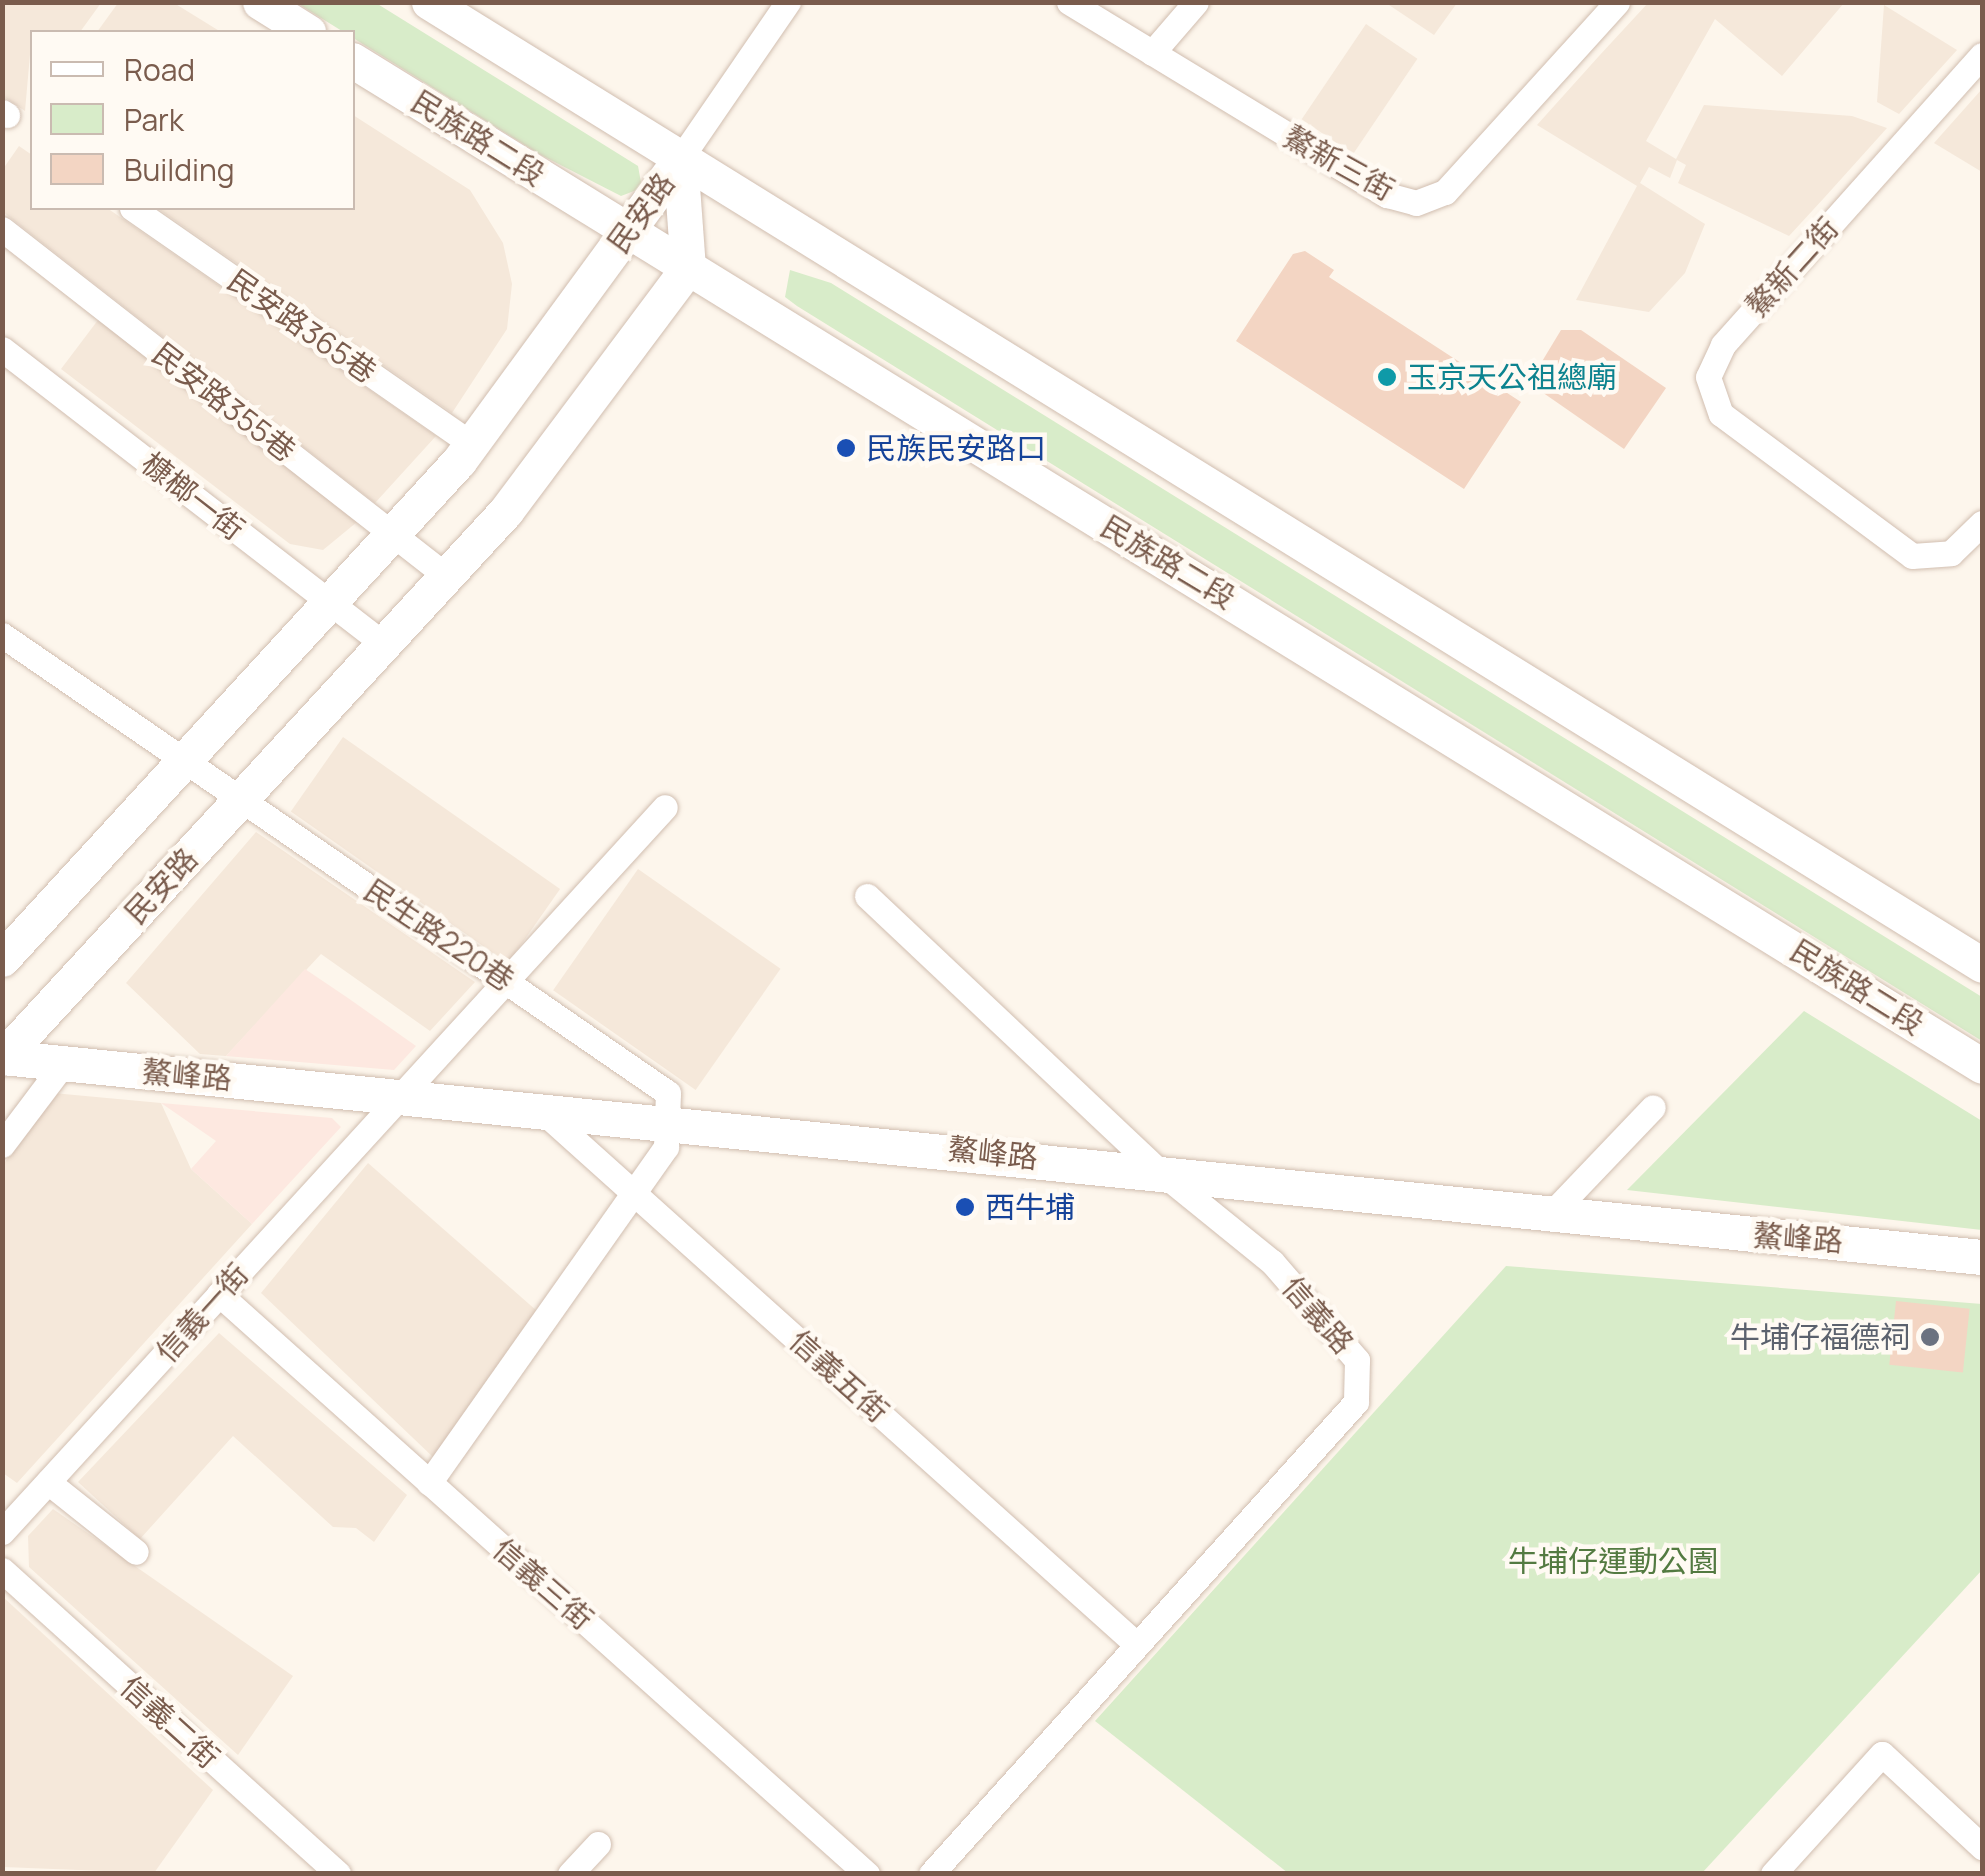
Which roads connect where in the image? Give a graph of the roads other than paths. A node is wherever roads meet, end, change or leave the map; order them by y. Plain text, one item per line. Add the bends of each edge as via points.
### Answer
1 (260, 2) edge
2 (429, 2) edge
3 (788, 2) edge
4 (1069, 2) edge
5 (1196, 2) edge
6 (1616, 2) edge
7 (305, 30) edge
8 (1152, 52) junction
9 (1982, 55) edge
10 (355, 62) edge
11 (680, 158) junction
12 (135, 210) edge
13 (2, 229) edge
14 (628, 232) junction
15 (688, 268) junction
16 (2, 349) edge
17 (472, 444) junction
18 (1982, 523) edge
19 (392, 533) junction
20 (445, 575) junction
21 (330, 600) junction
22 (2, 635) edge
23 (383, 643) junction
24 (185, 761) junction
25 (240, 800) junction
26 (664, 807) dead end
27 (867, 896) dead end
28 (2, 959) edge
29 (1982, 964) edge
30 (506, 981) junction
31 (3, 1057) edge
32 (62, 1064) junction
33 (1982, 1066) edge
34 (401, 1095) junction
35 (1653, 1108) dead end
36 (540, 1110) junction
37 (667, 1122) junction
38 (2, 1145) edge
39 (1157, 1169) junction
40 (633, 1192) junction
41 (1546, 1218) junction
42 (1982, 1257) edge
43 (219, 1294) junction
44 (48, 1482) junction
45 (428, 1483) junction
46 (2, 1532) edge
47 (136, 1552) dead end
48 (2, 1570) edge
49 (1136, 1644) junction
50 (598, 1844) dead end
51 (1982, 1847) edge
52 (320, 1868) edge
53 (570, 1874) edge
54 (867, 1874) edge
55 (932, 1874) edge
56 (1772, 1874) edge

1 - 7 street
2 - 11 street
3 - 11 street
4 - 8 street, 鰲新三街
5 - 8 street
6 - 8 street, 鰲新三街 via 1446,192 1416,202 1387,195
9 - 18 street, 鰲新二街 via 1711,364 1721,414 1912,556 1951,553
10 - 14 street, 民族路二段
11 - 14 street, 民安路
11 - 15 street, 民安路
11 - 29 street
12 - 17 street, 民安路365巷
13 - 19 street, 民安路355巷
14 - 15 street, 民族路二段
14 - 17 street, 民安路
15 - 20 street, 民安路 via 506,511
15 - 33 street, 民族路二段
16 - 21 street, 槺榔一街
17 - 19 street, 民安路
19 - 20 street, 民安路355巷
19 - 21 street, 民安路
20 - 23 street, 民安路
21 - 23 street, 槺榔一街
21 - 24 street, 民安路
22 - 24 street, 民生路220巷
23 - 25 street, 民安路
24 - 25 street, 民生路220巷
24 - 28 street, 民安路
25 - 30 street, 民生路220巷
25 - 31 street, 民安路
26 - 30 street
27 - 39 street, 信義路
30 - 34 street
30 - 37 street, 民生路220巷 via 668,1092
31 - 32 street, 鰲峰路
32 - 34 street, 鰲峰路
32 - 38 street
34 - 36 street, 鰲峰路
34 - 43 street, 信義一街
35 - 41 street
36 - 37 street, 鰲峰路
36 - 40 street, 信義五街
37 - 39 street, 鰲峰路
37 - 40 street via 666,1146
39 - 41 street, 鰲峰路
39 - 49 street, 信義路 via 1272,1262 1357,1360 1356,1402
40 - 45 street
40 - 49 street, 信義五街
41 - 42 street, 鰲峰路
43 - 44 street, 信義一街
43 - 45 street, 信義三街
44 - 46 street, 信義一街
44 - 47 street
45 - 54 street, 信義三街
48 - 52 street, 信義二街
49 - 55 street, 信義路
50 - 53 street
51 - 56 street via 1882,1754

